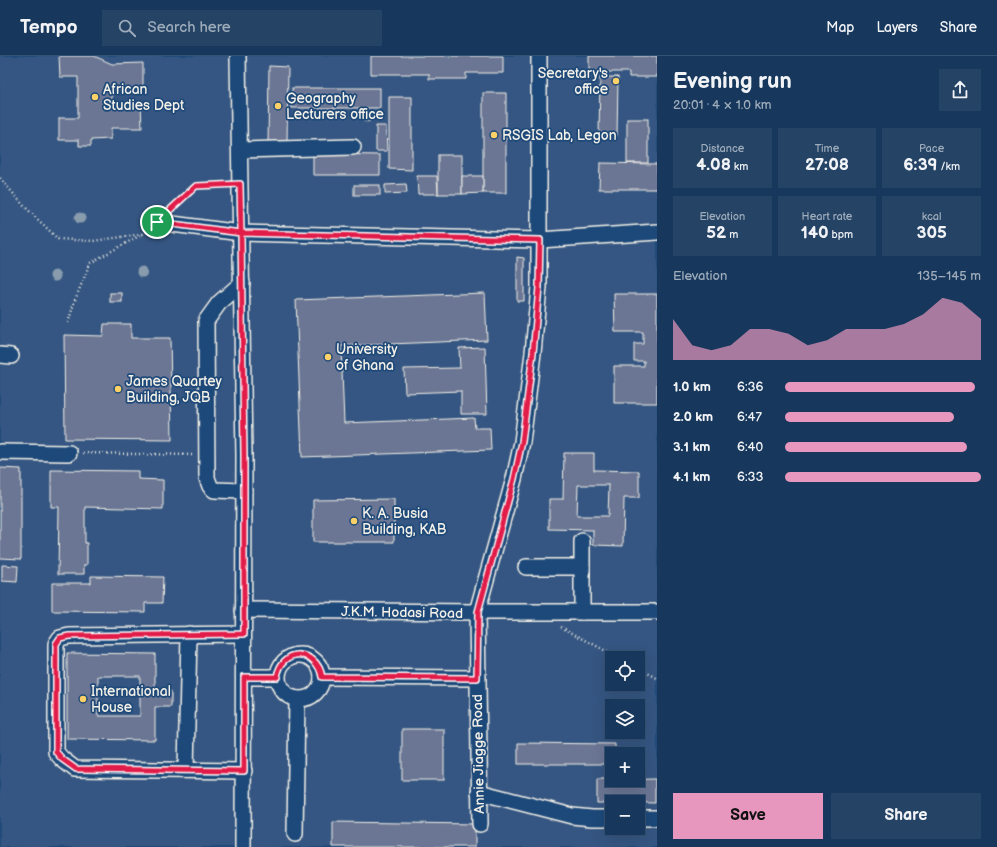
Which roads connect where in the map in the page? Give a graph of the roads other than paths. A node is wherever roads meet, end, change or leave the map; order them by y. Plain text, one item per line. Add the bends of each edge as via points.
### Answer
1 (238, 56) edge
2 (539, 56) edge
3 (353, 147) dead end
4 (240, 150) junction
5 (157, 222) road end
6 (657, 232) edge
7 (241, 233) junction
8 (540, 240) junction
9 (242, 282) junction
10 (0, 452) edge
11 (70, 453) road end
12 (244, 491) junction
13 (582, 541) dead end
14 (526, 567) dead end
15 (582, 567) junction
16 (244, 610) junction
17 (478, 612) junction
18 (582, 612) junction
19 (657, 612) edge
20 (189, 634) junction
21 (244, 634) junction
22 (244, 677) junction
23 (277, 677) junction
24 (322, 677) junction
25 (477, 678) junction
26 (297, 699) junction
27 (186, 770) junction
28 (244, 771) junction
29 (479, 792) junction
30 (605, 818) edge
31 (645, 818) edge
32 (657, 818) edge
33 (480, 824) dead end
34 (295, 834) dead end
35 (243, 847) edge

1 - 4 street
2 - 8 street, Annie Jiagge Road
3 - 4 street
4 - 7 street
5 - 7 street
6 - 8 street
7 - 8 street
7 - 9 street
8 - 17 street, Annie Jiagge Road via 539,287 522,442
9 - 12 street
9 - 12 street via 219,303 206,321 207,478 214,490
10 - 11 street
12 - 16 street
13 - 15 street
14 - 15 street
15 - 18 street
16 - 17 street, J.K.M. Hodasi Road
16 - 21 street
17 - 18 street, J.K.M. Hodasi Road
17 - 25 street, Annie Jiagge Road
18 - 19 street, J.K.M. Hodasi Road
20 - 21 street
20 - 27 street
20 - 27 street via 69,636 60,638 56,644 56,752 62,759 76,769
21 - 22 street
22 - 23 street
22 - 28 street
23 - 24 street via 282,664 293,655 300,654 318,664
23 - 26 street via 285,694
24 - 25 street
24 - 26 street via 321,684 312,696
25 - 29 street, Annie Jiagge Road
26 - 34 street
27 - 28 street
28 - 35 street
29 - 30 street via 572,816
29 - 33 street, Annie Jiagge Road
31 - 32 street

